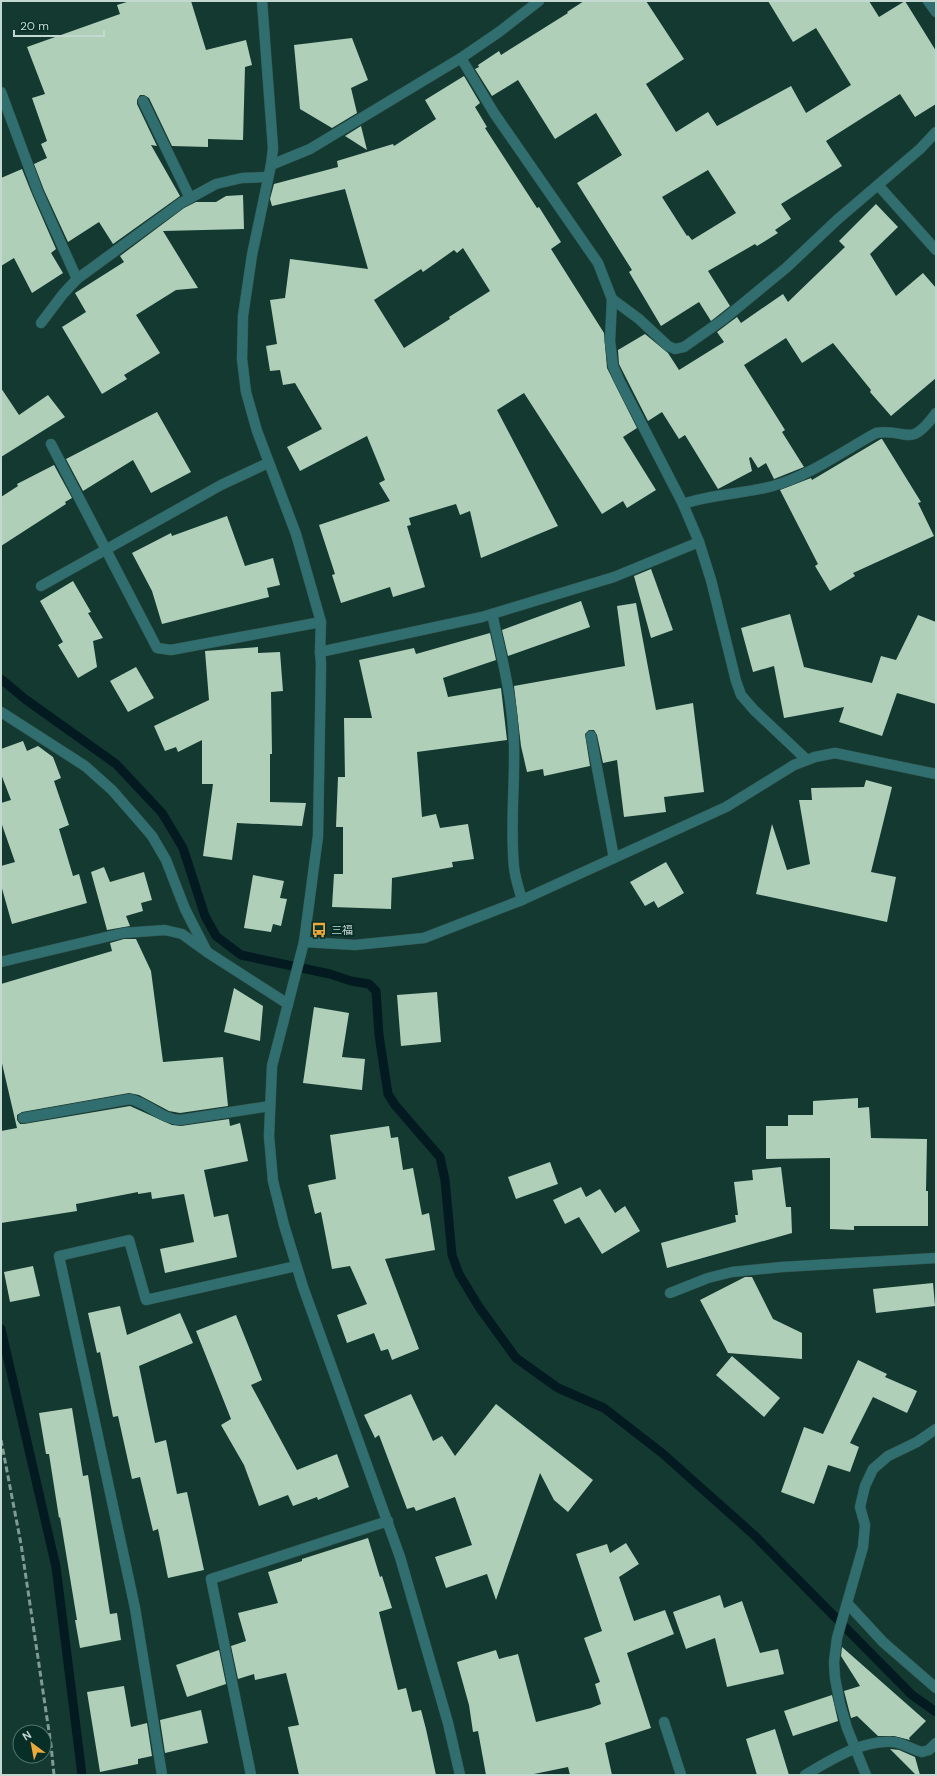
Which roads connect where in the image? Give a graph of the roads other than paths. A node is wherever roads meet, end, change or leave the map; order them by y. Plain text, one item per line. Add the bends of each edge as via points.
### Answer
1 (262, 1) edge
2 (539, 1) edge
3 (928, 1) edge
4 (936, 12) edge
5 (461, 58) junction
6 (1, 92) edge
7 (143, 101) dead end
8 (936, 132) edge
9 (271, 164) junction
10 (268, 177) junction
11 (878, 184) junction
12 (190, 198) junction
13 (936, 250) edge
14 (77, 279) junction
15 (612, 298) junction
16 (41, 323) dead end
17 (936, 412) edge
18 (51, 444) dead end
19 (268, 463) junction
20 (683, 504) junction
21 (699, 542) junction
22 (105, 549) junction
23 (41, 586) dead end
24 (492, 614) junction
25 (321, 622) junction
26 (320, 652) junction
27 (1, 712) edge
28 (591, 736) dead end
29 (807, 760) junction
30 (936, 774) edge
31 (614, 858) junction
32 (522, 900) junction
33 (304, 942) junction
34 (207, 952) junction
35 (1, 962) edge
36 (288, 1004) junction
37 (270, 1106) junction
38 (23, 1118) dead end
39 (936, 1258) edge
40 (296, 1266) junction
41 (670, 1293) dead end
42 (936, 1429) edge
43 (388, 1521) junction
44 (847, 1603) junction
45 (936, 1688) edge
46 (664, 1722) dead end
47 (936, 1743) edge
48 (856, 1749) junction
49 (162, 1775) edge
50 (251, 1775) edge
51 (460, 1775) edge
52 (681, 1775) edge
53 (804, 1775) edge
54 (866, 1775) edge

1 - 9 street via 273,148
2 - 5 street
3 - 4 street
5 - 9 street via 310,149
5 - 15 street via 494,113 598,263
6 - 14 street via 38,192
7 - 12 street
8 - 11 street
9 - 10 street
10 - 12 street via 242,178 216,184
10 - 19 street via 244,308 242,359 246,392
11 - 13 street
11 - 15 street via 786,268 724,319 684,347 675,349 668,346
12 - 14 street
14 - 16 street
15 - 20 street via 610,341 613,366
17 - 20 street via 930,421 913,435 876,433 775,486 698,499
18 - 22 street
19 - 22 street via 221,485
19 - 25 street via 296,534
20 - 21 street
21 - 24 street via 614,576
21 - 29 street via 741,695
22 - 23 street
22 - 25 street via 157,648 171,650
24 - 26 street
24 - 32 street via 512,712 514,868
25 - 26 street
26 - 33 street via 318,836
27 - 34 street via 85,766 112,790 140,822 166,860 185,909
28 - 31 street
29 - 30 street via 835,753
29 - 31 street via 794,764 726,807
31 - 32 street
32 - 33 street via 424,938 355,945
33 - 36 street
34 - 35 street via 182,934 166,930 123,933
34 - 36 street
36 - 37 street via 272,1066
37 - 38 street via 180,1120 170,1119 141,1101 130,1099
37 - 40 street via 269,1136 274,1181
39 - 41 street via 782,1266 732,1272 708,1278
40 - 43 street
40 - 49 street via 146,1300 130,1240 59,1256 135,1608
42 - 44 street via 917,1442 888,1456 873,1469 865,1486 860,1507 865,1525 863,1547
43 - 50 street via 210,1579
43 - 51 street via 427,1646
44 - 45 street via 883,1642
44 - 48 street via 837,1638 834,1662 840,1704
46 - 52 street
47 - 48 street via 929,1750 922,1752 895,1742
48 - 53 street via 842,1753
48 - 54 street

